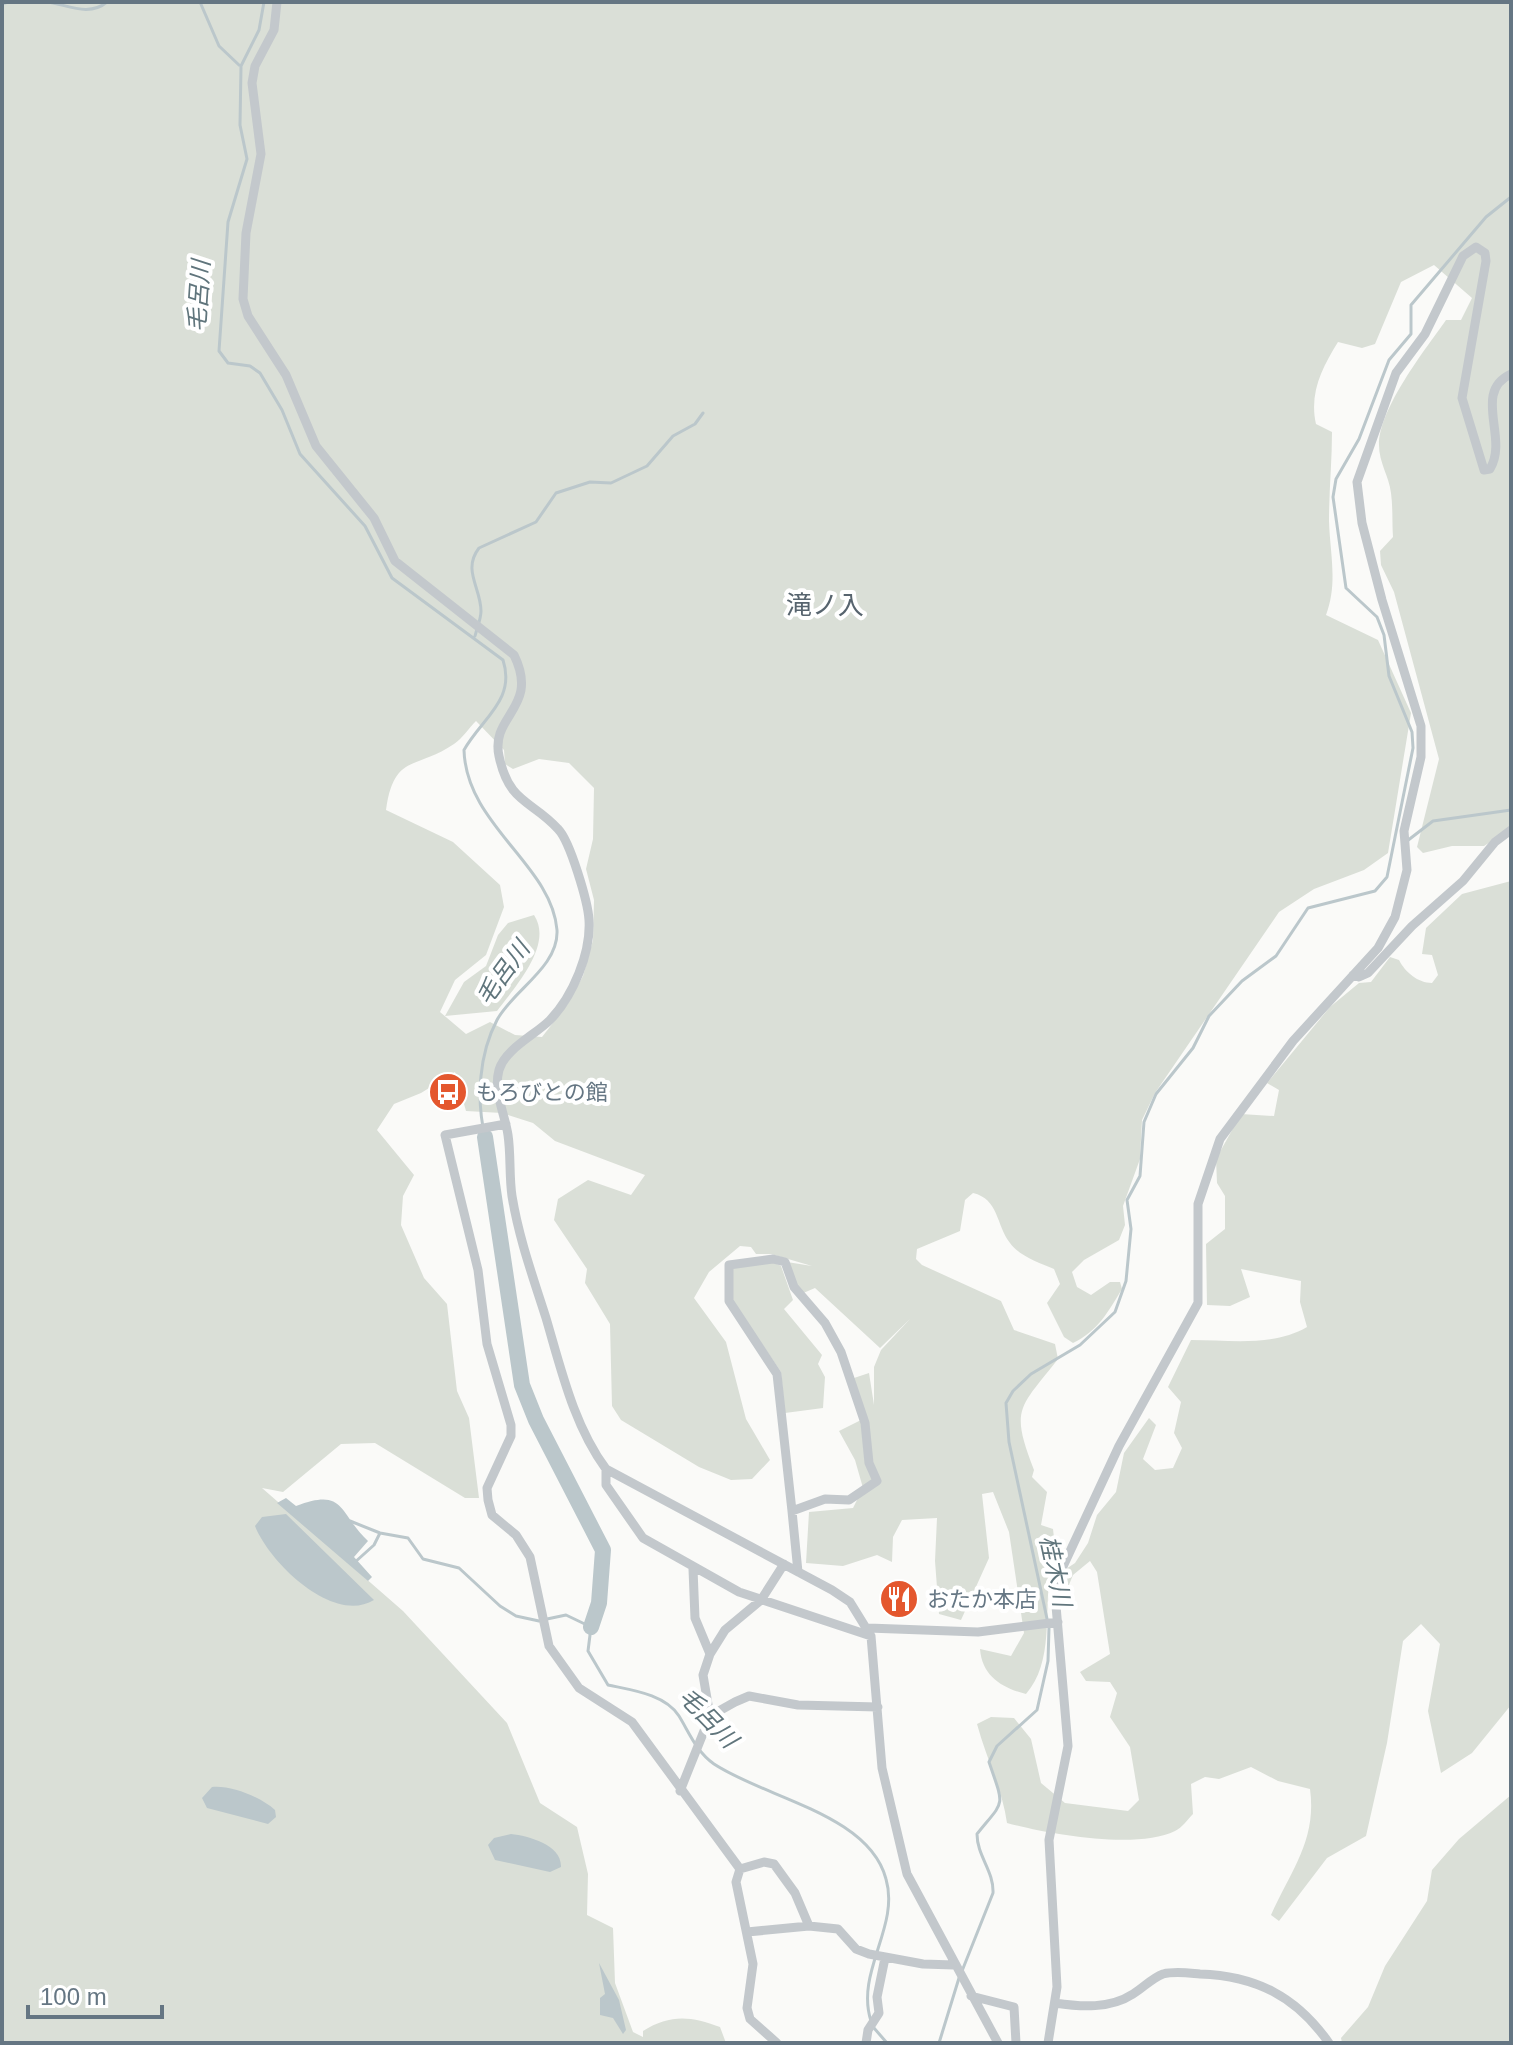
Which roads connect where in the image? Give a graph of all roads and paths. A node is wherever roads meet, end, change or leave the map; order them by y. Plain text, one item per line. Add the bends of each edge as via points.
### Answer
1 (277, 2) edge
2 (1511, 374) edge
3 (1511, 830) edge
4 (1353, 975) junction
5 (503, 1124) junction
6 (606, 1469) junction
7 (792, 1511) junction
8 (784, 1564) junction
9 (693, 1569) junction
10 (798, 1572) junction
11 (761, 1600) junction
12 (1056, 1622) junction
13 (870, 1632) junction
14 (710, 1654) junction
15 (878, 1707) junction
16 (710, 1716) junction
17 (680, 1791) junction
18 (740, 1869) junction
19 (809, 1926) junction
20 (747, 1932) junction
21 (884, 1958) junction
22 (954, 1966) junction
23 (971, 1996) junction
24 (1055, 2003) junction
25 (777, 2043) edge
26 (866, 2043) edge
27 (998, 2043) edge
28 (1016, 2043) edge
29 (1048, 2043) edge
30 (1329, 2043) edge

1 - 5 street via 272,37 255,66 252,83 261,154 246,233 243,299 248,316 286,375 316,446 374,518 395,561 514,655 522,695 501,729 501,766 516,795 563,835 588,910 586,948 565,1002 499,1067
2 - 4 street via 1491,391 1494,462 1484,470 1462,398 1486,261 1476,247 1463,256 1425,334 1396,373 1357,482 1362,523 1391,634 1413,692 1422,747 1404,831 1407,870 1401,897 1383,940
3 - 4 street via 1368,973
4 - 12 street via 1293,1041 1220,1139 1198,1204 1198,1303 1119,1446 1059,1575
5 - 6 street via 529,1273 569,1395
5 - 17 street via 445,1135 478,1270 487,1344 511,1425 487,1488 492,1515 526,1550 543,1630 559,1663 591,1698 632,1722
6 - 8 street
6 - 9 street via 606,1485 640,1535
7 - 7 street via 777,1374 729,1301 729,1265 785,1262 794,1287 834,1337 865,1423 869,1463 877,1481 849,1500 825,1499
7 - 10 street
8 - 10 street
8 - 11 street
9 - 11 street
9 - 14 street via 695,1618
10 - 13 street via 850,1602
11 - 13 street
11 - 14 street via 725,1630
12 - 13 street via 978,1632
12 - 24 street via 1068,1746 1049,1840
13 - 15 street
14 - 16 street via 703,1675
15 - 16 street via 798,1705 749,1696
15 - 22 street via 882,1768 899,1847 907,1874
16 - 17 street
17 - 18 street
18 - 19 street via 774,1864 801,1903
18 - 20 street via 736,1882
19 - 20 street
19 - 21 street via 838,1929 856,1949
20 - 25 street via 753,1964 747,2008 750,2019
21 - 22 street
21 - 26 street via 876,2018
22 - 23 street
23 - 27 street
23 - 28 street via 1014,2007
24 - 29 street
24 - 30 street via 1111,2003 1173,1973 1232,1974 1269,1989 1311,2021

